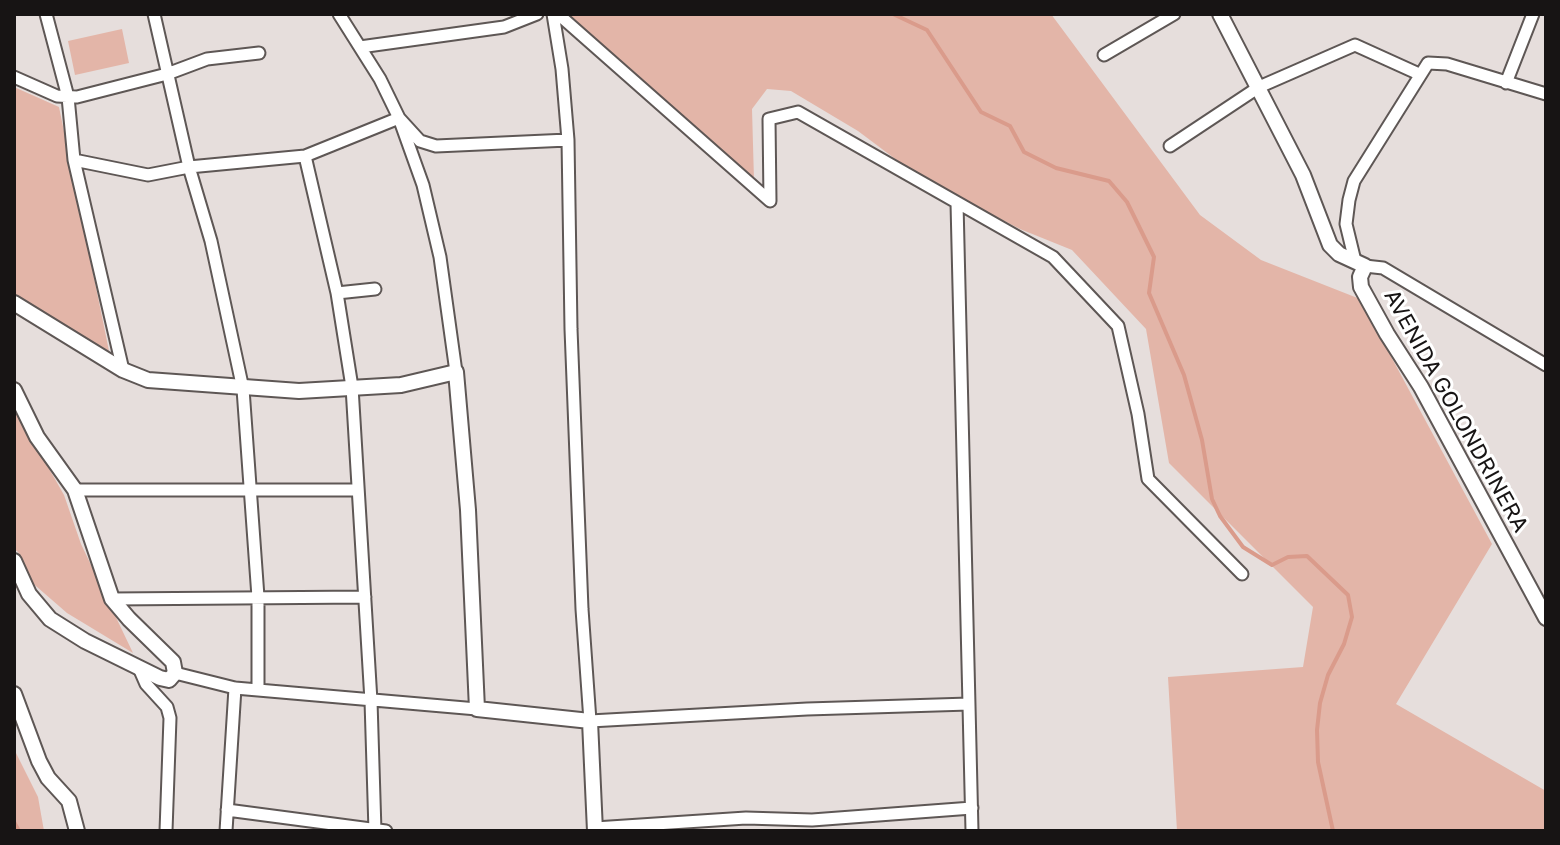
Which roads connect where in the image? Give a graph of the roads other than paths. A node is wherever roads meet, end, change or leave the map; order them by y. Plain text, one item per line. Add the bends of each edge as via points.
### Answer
1 (46, 14) edge
2 (154, 14) edge
3 (339, 14) edge
4 (537, 14) edge
5 (555, 14) edge
6 (1174, 14) edge
7 (1220, 14) edge
8 (1533, 14) edge
9 (360, 47) junction
10 (259, 53) dead end
11 (1104, 55) dead end
12 (167, 74) junction
13 (1419, 74) junction
14 (14, 77) edge
15 (1506, 83) junction
16 (1259, 87) junction
17 (1546, 94) edge
18 (68, 97) junction
19 (399, 118) junction
20 (568, 140) junction
21 (1170, 146) dead end
22 (305, 156) junction
23 (74, 160) junction
24 (189, 167) junction
25 (957, 203) junction
26 (1360, 264) junction
27 (375, 289) dead end
28 (337, 293) junction
29 (14, 303) edge
30 (1546, 365) edge
31 (123, 370) junction
32 (456, 372) junction
33 (352, 387) junction
34 (243, 389) junction
35 (14, 390) edge
36 (75, 490) junction
37 (357, 490) junction
38 (252, 491) junction
39 (14, 561) edge
40 (1242, 574) dead end
41 (258, 597) junction
42 (365, 597) junction
43 (112, 599) junction
44 (1546, 618) edge
45 (139, 668) junction
46 (175, 673) junction
47 (235, 688) junction
48 (258, 690) junction
49 (14, 694) edge
50 (371, 701) junction
51 (969, 704) junction
52 (477, 709) junction
53 (590, 721) junction
54 (972, 808) junction
55 (227, 810) junction
56 (375, 830) edge
57 (595, 830) edge
58 (77, 831) edge
59 (166, 831) edge
60 (226, 831) edge
61 (386, 831) edge
62 (972, 831) edge

1 - 18 street
2 - 12 street
3 - 9 street
4 - 9 street via 504,27
5 - 20 street
5 - 25 street via 770,201 769,119 798,112
6 - 11 street
7 - 16 street
8 - 15 street
9 - 19 street
10 - 12 street via 207,59
12 - 18 street
12 - 24 street
13 - 15 street via 1428,63 1447,64
13 - 16 street via 1355,45
13 - 26 street via 1354,181 1346,224
14 - 18 street
15 - 17 street
16 - 21 street
16 - 26 street via 1303,175 1330,245
18 - 23 street
19 - 20 street via 420,141 436,146
19 - 22 street
19 - 32 street via 437,243
20 - 53 street via 571,342
22 - 24 street
22 - 28 street
23 - 24 street via 148,175
23 - 31 street
24 - 34 street
25 - 40 street via 1053,257 1118,326 1148,479
25 - 51 street
26 - 30 street via 1383,268
26 - 44 street, AVENIDA GOLONDRINERA via 1361,287
27 - 28 street
28 - 33 street
29 - 31 street
31 - 34 street via 148,380
32 - 33 street via 401,385
32 - 52 street
33 - 34 street
33 - 37 street
34 - 38 street
35 - 36 street via 37,437
36 - 38 street
36 - 43 street
37 - 38 street
37 - 42 street
38 - 41 street
39 - 45 street via 29,594 50,619
41 - 42 street
41 - 43 street
41 - 48 street
42 - 50 street
43 - 46 street via 173,662
45 - 46 street via 169,680
45 - 59 street via 170,718
46 - 47 street
47 - 48 street
47 - 55 street
48 - 50 street
49 - 58 street via 39,761 69,801
50 - 52 street
50 - 56 street
51 - 53 street
51 - 54 street
52 - 53 street
53 - 57 street
54 - 57 street
54 - 62 street
55 - 56 street
55 - 60 street
56 - 61 street

